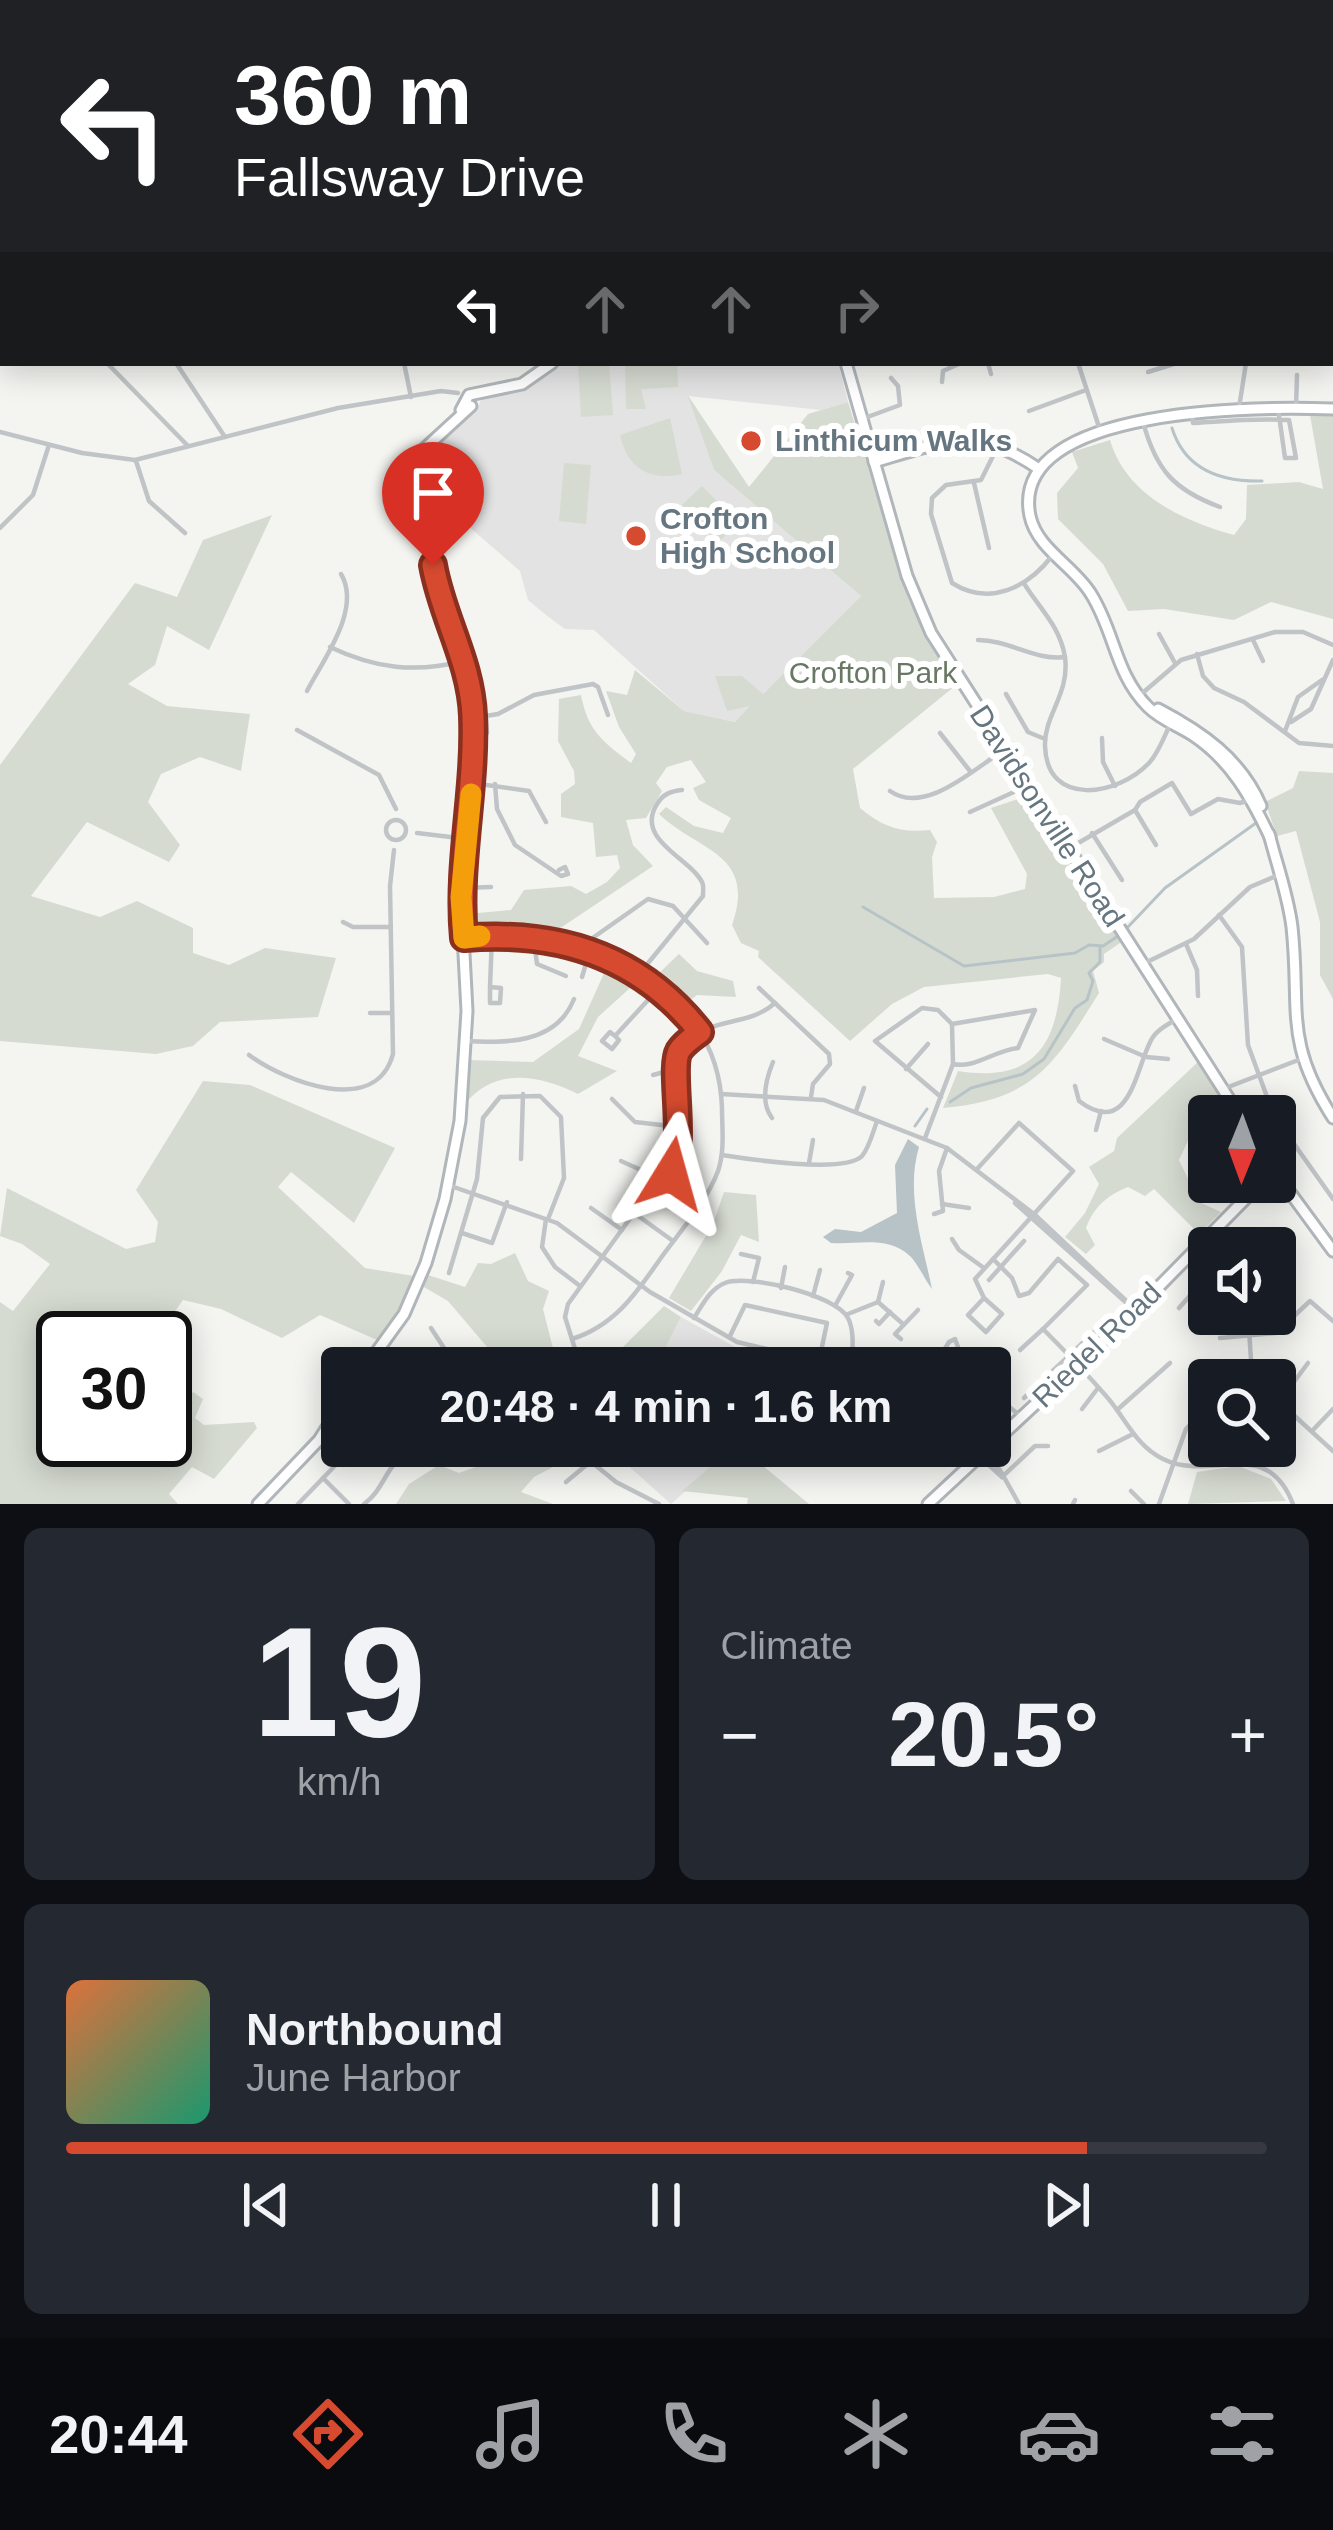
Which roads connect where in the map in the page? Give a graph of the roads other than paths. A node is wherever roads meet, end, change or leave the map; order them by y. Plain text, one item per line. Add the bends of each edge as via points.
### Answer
1 (110, 366) edge
2 (178, 366) edge
3 (405, 366) edge
4 (548, 366) edge
5 (847, 366) edge
6 (953, 366) edge
7 (989, 366) edge
8 (1079, 366) edge
9 (1167, 366) edge
10 (1245, 366) edge
11 (1148, 372) dead end
12 (991, 374) dead end
13 (1297, 375) dead end
14 (891, 378) dead end
15 (942, 382) dead end
16 (1086, 390) junction
17 (411, 397) junction
18 (468, 400) junction
19 (1239, 408) junction
20 (1296, 408) junction
21 (1333, 409) edge
22 (1029, 412) dead end
23 (1191, 412) junction
24 (1278, 413) junction
25 (862, 419) junction
26 (1143, 422) junction
27 (0, 432) edge
28 (1101, 435) junction
29 (225, 436) junction
30 (998, 445) junction
31 (50, 446) junction
32 (188, 446) junction
33 (135, 460) junction
34 (874, 462) junction
35 (1039, 469) junction
36 (974, 483) junction
37 (1220, 508) dead end
38 (0, 529) edge
39 (185, 533) dead end
40 (989, 548) dead end
41 (1054, 553) junction
42 (341, 574) dead end
43 (1025, 585) junction
44 (1159, 634) dead end
45 (978, 640) dead end
46 (1253, 640) junction
47 (1333, 645) edge
48 (330, 647) junction
49 (1197, 654) junction
50 (1065, 657) junction
51 (1333, 660) edge
52 (464, 661) junction
53 (1263, 661) dead end
54 (1175, 663) junction
55 (1322, 680) junction
56 (307, 691) dead end
57 (1006, 694) dead end
58 (1139, 696) junction
59 (608, 715) dead end
60 (473, 718) junction
61 (486, 718) junction
62 (1172, 720) junction
63 (1291, 722) junction
64 (297, 730) dead end
65 (1283, 732) junction
66 (487, 733) dead end
67 (940, 733) dead end
68 (1045, 739) junction
69 (1102, 739) dead end
70 (1333, 746) edge
71 (1004, 750) junction
72 (970, 771) junction
73 (472, 783) junction
74 (495, 784) junction
75 (1027, 786) junction
76 (1114, 786) junction
77 (682, 790) dead end
78 (890, 791) dead end
79 (1254, 798) junction
80 (1136, 810) junction
81 (970, 812) dead end
82 (397, 821) junction
83 (545, 822) dead end
84 (406, 832) junction
85 (1092, 833) junction
86 (467, 839) junction
87 (396, 840) junction
88 (1156, 844) dead end
89 (1068, 849) junction
90 (559, 870) dead end
91 (1281, 874) junction
92 (1122, 880) dead end
93 (491, 887) dead end
94 (462, 888) junction
95 (1219, 915) junction
96 (686, 917) junction
97 (343, 922) dead end
98 (390, 927) junction
99 (493, 936) junction
100 (464, 938) junction
101 (534, 941) junction
102 (707, 943) dead end
103 (1186, 944) junction
104 (589, 952) junction
105 (1143, 964) junction
106 (640, 973) junction
107 (566, 976) dead end
108 (582, 977) dead end
109 (490, 987) dead end
110 (660, 987) junction
111 (759, 988) dead end
112 (1198, 996) dead end
113 (574, 999) dead end
114 (775, 1003) junction
115 (370, 1013) dead end
116 (392, 1013) junction
117 (1177, 1018) junction
118 (952, 1024) junction
119 (700, 1032) junction
120 (615, 1036) dead end
121 (1104, 1039) dead end
122 (464, 1041) junction
123 (928, 1044) dead end
124 (249, 1055) dead end
125 (1146, 1057) junction
126 (1168, 1059) dead end
127 (1301, 1059) junction
128 (773, 1062) dead end
129 (953, 1064) junction
130 (675, 1069) junction
131 (906, 1069) junction
132 (652, 1075) dead end
133 (1256, 1075) junction
134 (1075, 1086) dead end
135 (864, 1088) dead end
136 (1223, 1089) junction
137 (524, 1094) junction
138 (721, 1094) junction
139 (766, 1095) junction
140 (1227, 1095) edge
141 (1265, 1095) edge
142 (811, 1097) junction
143 (941, 1097) junction
144 (612, 1100) dead end
145 (856, 1111) junction
146 (1101, 1111) junction
147 (772, 1118) dead end
148 (1333, 1118) edge
149 (878, 1120) junction
150 (679, 1126) junction
151 (1096, 1130) dead end
152 (926, 1138) junction
153 (813, 1140) dead end
154 (1296, 1147) edge
155 (947, 1148) junction
156 (722, 1155) junction
157 (521, 1159) dead end
158 (621, 1161) dead end
159 (809, 1162) junction
160 (977, 1169) junction
161 (665, 1183) junction
162 (448, 1185) junction
163 (474, 1193) junction
164 (1333, 1199) edge
165 (1296, 1201) edge
166 (507, 1202) junction
167 (1241, 1203) edge
168 (942, 1204) junction
169 (698, 1206) junction
170 (591, 1208) dead end
171 (969, 1208) dead end
172 (934, 1214) dead end
173 (1031, 1216) junction
174 (547, 1218) junction
175 (1217, 1227) edge
176 (622, 1229) junction
177 (463, 1233) junction
178 (952, 1239) dead end
179 (673, 1241) junction
180 (1024, 1241) dead end
181 (1333, 1251) edge
182 (741, 1254) dead end
183 (603, 1256) junction
184 (1188, 1256) edge
185 (992, 1259) junction
186 (1084, 1263) junction
187 (1001, 1266) junction
188 (785, 1267) dead end
189 (984, 1268) junction
190 (820, 1270) dead end
191 (449, 1273) dead end
192 (848, 1273) dead end
193 (1074, 1274) junction
194 (989, 1280) dead end
195 (753, 1282) junction
196 (883, 1282) dead end
197 (641, 1285) junction
198 (580, 1286) junction
199 (781, 1288) junction
200 (813, 1296) junction
201 (984, 1298) junction
202 (1188, 1298) edge
203 (878, 1303) junction
204 (836, 1304) junction
205 (1179, 1308) dead end
206 (919, 1310) dead end
207 (1136, 1310) junction
208 (890, 1312) junction
209 (847, 1315) junction
210 (694, 1318) junction
211 (1107, 1320) dead end
212 (1333, 1321) edge
213 (876, 1322) dead end
214 (903, 1324) junction
215 (431, 1328) dead end
216 (1043, 1329) junction
217 (1250, 1337) junction
218 (729, 1338) junction
219 (1220, 1338) dead end
220 (572, 1339) junction
221 (901, 1339) dead end
222 (381, 1347) edge
223 (444, 1347) edge
224 (574, 1347) edge
225 (761, 1347) edge
226 (821, 1347) edge
227 (853, 1347) edge
228 (1021, 1350) dead end
229 (1255, 1359) edge
230 (1073, 1360) junction
231 (1170, 1363) dead end
232 (1308, 1363) dead end
233 (936, 1368) edge
234 (1296, 1377) edge
235 (1098, 1388) junction
236 (1024, 1398) dead end
237 (1011, 1408) edge
238 (1333, 1408) edge
239 (1082, 1409) dead end
240 (1117, 1410) junction
241 (1022, 1417) junction
242 (1296, 1417) edge
243 (1011, 1426) edge
244 (1188, 1426) edge
245 (1312, 1431) junction
246 (1133, 1434) junction
247 (321, 1437) edge
248 (1048, 1446) dead end
249 (1333, 1450) edge
250 (1099, 1451) dead end
251 (1176, 1464) junction
252 (1188, 1464) edge
253 (334, 1467) edge
254 (390, 1467) edge
255 (584, 1467) edge
256 (598, 1467) edge
257 (965, 1467) edge
258 (993, 1467) edge
259 (1254, 1467) edge
260 (1002, 1477) junction
261 (323, 1478) junction
262 (566, 1482) dead end
263 (1131, 1491) dead end
264 (258, 1504) edge
265 (298, 1504) edge
266 (349, 1504) edge
267 (364, 1504) edge
268 (659, 1504) edge
269 (928, 1504) edge
270 (1019, 1504) edge
271 (1144, 1504) edge
272 (1159, 1504) edge
273 (1293, 1504) edge

1 - 32 street
2 - 29 street
3 - 17 street
4 - 18 street via 521,384
5 - 25 street, Davidsonville Road
6 - 15 street via 943,370
7 - 12 street
8 - 16 street
9 - 11 street
10 - 19 street
13 - 20 street
14 - 25 street via 900,405
16 - 22 street
16 - 28 street
17 - 18 street
17 - 29 street
18 - 52 street via 418,455 411,474
19 - 23 street
19 - 24 street
20 - 21 street
20 - 24 street
23 - 24 street via 1193,423
23 - 26 street
24 - 24 street via 1285,458 1296,458 1289,420
25 - 34 street, Davidsonville Road
26 - 28 street
26 - 37 street via 1167,478
27 - 31 street
28 - 35 street via 1062,448
29 - 32 street
30 - 34 street via 957,440
30 - 35 street
30 - 36 street via 987,474
31 - 33 street
31 - 38 street via 33,496
32 - 33 street
33 - 39 street via 147,497
34 - 71 street, Davidsonville Road via 922,614
35 - 41 street via 1030,515
36 - 40 street
36 - 43 street via 946,485 932,497 952,583 996,593
41 - 43 street
41 - 58 street via 1095,600
42 - 48 street via 346,608
43 - 50 street via 1053,622
44 - 54 street
45 - 50 street
46 - 47 street via 1296,630
46 - 49 street
46 - 53 street
48 - 52 street via 389,668
48 - 56 street
49 - 54 street
49 - 65 street via 1210,685
50 - 68 street via 1064,687
51 - 55 street
52 - 60 street
54 - 58 street
55 - 63 street via 1311,709
55 - 63 street via 1298,697
57 - 68 street via 1028,732
58 - 62 street
59 - 61 street via 592,684 534,695
60 - 61 street
60 - 73 street
61 - 66 street
62 - 76 street via 1150,762
62 - 79 street
63 - 65 street
64 - 82 street via 379,775
65 - 70 street via 1303,745
67 - 72 street
68 - 76 street via 1049,766 1067,786
69 - 76 street
71 - 72 street
71 - 75 street, Davidsonville Road
72 - 78 street via 922,798
73 - 74 street
73 - 86 street
74 - 83 street via 529,791
74 - 90 street via 515,845
75 - 81 street
75 - 89 street, Davidsonville Road
77 - 96 street via 660,800 652,823 701,881 703,896
79 - 80 street via 1219,799 1191,814 1172,783
79 - 91 street
80 - 85 street
80 - 88 street
82 - 84 street
82 - 87 street via 386,831
84 - 86 street
84 - 87 street
85 - 89 street
85 - 92 street
86 - 94 street
87 - 98 street
89 - 105 street, Davidsonville Road
91 - 95 street via 1250,887
91 - 127 street
93 - 94 street
94 - 100 street
95 - 103 street
95 - 133 street via 1244,956 1245,1030
96 - 102 street
96 - 104 street via 662,900 643,901 597,933
96 - 106 street
97 - 98 street
98 - 116 street
99 - 100 street
99 - 101 street
99 - 109 street
100 - 122 street
101 - 104 street
101 - 107 street via 537,964
103 - 105 street
103 - 112 street
104 - 106 street
104 - 108 street
105 - 117 street, Davidsonville Road
106 - 110 street
110 - 119 street
110 - 120 street
111 - 114 street
113 - 122 street via 567,1014 520,1044
114 - 119 street via 754,1018
114 - 142 street via 829,1054
115 - 116 street
116 - 124 street via 390,1063 363,1086 311,1087
117 - 125 street via 1154,1035
117 - 136 street, Davidsonville Road
118 - 129 street
118 - 129 street via 1035,1010 1018,1048
118 - 131 street via 922,1008 875,1041
119 - 130 street via 679,1051
119 - 138 street via 718,1062
121 - 125 street
122 - 162 street
123 - 131 street
125 - 126 street
125 - 146 street via 1132,1093
127 - 133 street
127 - 148 street
128 - 139 street
129 - 143 street
130 - 132 street
130 - 150 street
131 - 143 street
133 - 136 street
133 - 141 street
134 - 146 street via 1082,1104
135 - 145 street
136 - 140 street, Davidsonville Road
137 - 157 street
137 - 163 street via 500,1097 485,1112
137 - 174 street via 545,1098 561,1117 564,1178
138 - 139 street
138 - 156 street
139 - 142 street
139 - 147 street
142 - 145 street
143 - 152 street
144 - 150 street via 635,1122
145 - 149 street
146 - 151 street
149 - 152 street
149 - 159 street via 855,1161
150 - 161 street
152 - 155 street
153 - 159 street
154 - 164 street
155 - 160 street
155 - 168 street
156 - 159 street
156 - 169 street
158 - 161 street
160 - 173 street
160 - 173 street via 1019,1123 1072,1171
161 - 169 street
162 - 163 street
162 - 222 street via 409,1306
163 - 166 street
163 - 177 street
165 - 181 street
166 - 174 street
166 - 177 street via 492,1243
167 - 175 street, Riedel Road
168 - 171 street
168 - 172 street
169 - 179 street
170 - 176 street
173 - 185 street
173 - 186 street
174 - 183 street
174 - 198 street via 542,1247
176 - 179 street via 634,1213
176 - 183 street
177 - 191 street
178 - 189 street
179 - 197 street
180 - 187 street
182 - 195 street via 759,1258
183 - 197 street
183 - 198 street
184 - 207 street, Riedel Road
185 - 187 street
185 - 189 street
186 - 193 street
186 - 207 street
187 - 193 street via 1022,1297 1058,1259
187 - 194 street
188 - 199 street
189 - 201 street via 975,1279
190 - 200 street
192 - 204 street
193 - 216 street via 1087,1285
195 - 199 street
195 - 210 street via 719,1286
196 - 203 street
197 - 210 street
197 - 220 street via 604,1327
198 - 220 street via 566,1308
199 - 200 street
200 - 204 street
201 - 201 street via 1002,1314 986,1332 968,1316
202 - 205 street
203 - 208 street
203 - 209 street
204 - 209 street
206 - 214 street
207 - 230 street, Riedel Road
208 - 213 street
208 - 214 street
209 - 227 street
210 - 218 street
211 - 230 street
212 - 217 street via 1310,1300 1282,1330
214 - 221 street via 895,1334
215 - 223 street
216 - 228 street
216 - 230 street
217 - 219 street
217 - 229 street
218 - 225 street
218 - 226 street via 745,1305 826,1323
220 - 224 street
230 - 235 street
230 - 236 street
230 - 241 street, Riedel Road
231 - 240 street
232 - 234 street
233 - 233 street via 958,1346 955,1339 949,1342
235 - 239 street
235 - 240 street
237 - 241 street
238 - 245 street
240 - 246 street
241 - 243 street, Riedel Road
242 - 245 street
244 - 251 street
245 - 249 street
246 - 250 street
246 - 251 street
247 - 264 street
248 - 260 street via 1035,1446
251 - 252 street
251 - 272 street
253 - 261 street
254 - 267 street
255 - 262 street
256 - 268 street
257 - 269 street, Riedel Road
258 - 260 street
259 - 273 street via 1275,1477
260 - 270 street
261 - 265 street
261 - 266 street
263 - 271 street

